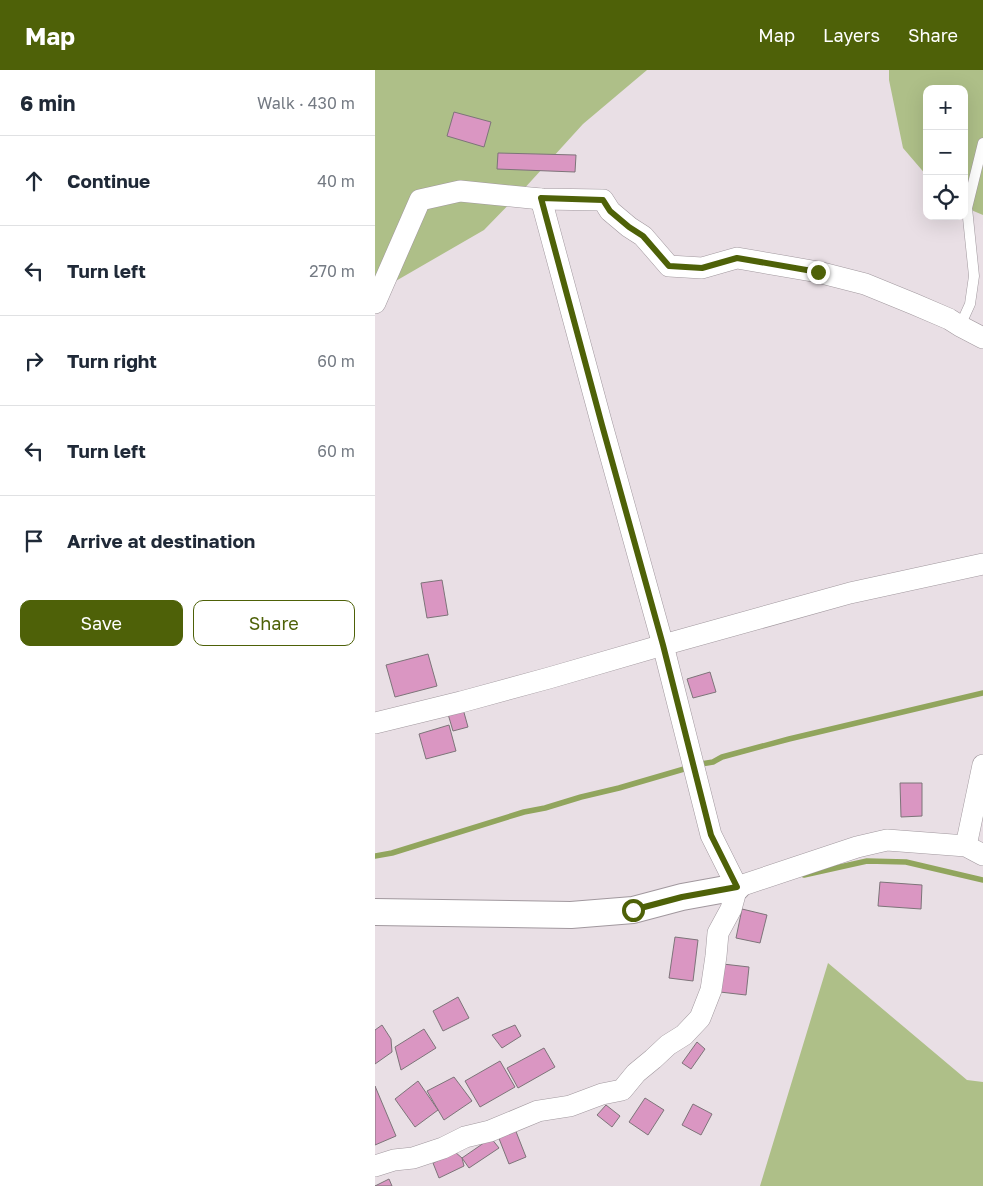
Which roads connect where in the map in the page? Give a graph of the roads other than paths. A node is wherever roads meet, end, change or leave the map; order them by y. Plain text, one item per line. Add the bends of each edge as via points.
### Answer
1 (983, 143) edge
2 (541, 198) junction
3 (375, 303) edge
4 (960, 326) junction
5 (983, 338) edge
6 (983, 564) edge
7 (663, 645) junction
8 (375, 723) edge
9 (983, 765) edge
10 (975, 851) edge
11 (737, 887) junction
12 (375, 912) edge
13 (375, 1166) edge

1 - 4 lane via 967,208 974,276 970,304
2 - 3 street via 460,191 420,200
2 - 4 street via 603,200 610,211 643,236 669,266 702,268 737,258 818,272 865,284
2 - 7 street
4 - 5 street
6 - 7 street via 850,592
7 - 8 street
7 - 11 street via 711,835
9 - 10 street
10 - 11 street via 887,840
11 - 12 street via 633,910 571,915
11 - 13 street via 731,909 717,933 711,990 700,1018 684,1036 668,1045 636,1073 622,1090 570,1106 538,1111 443,1148

